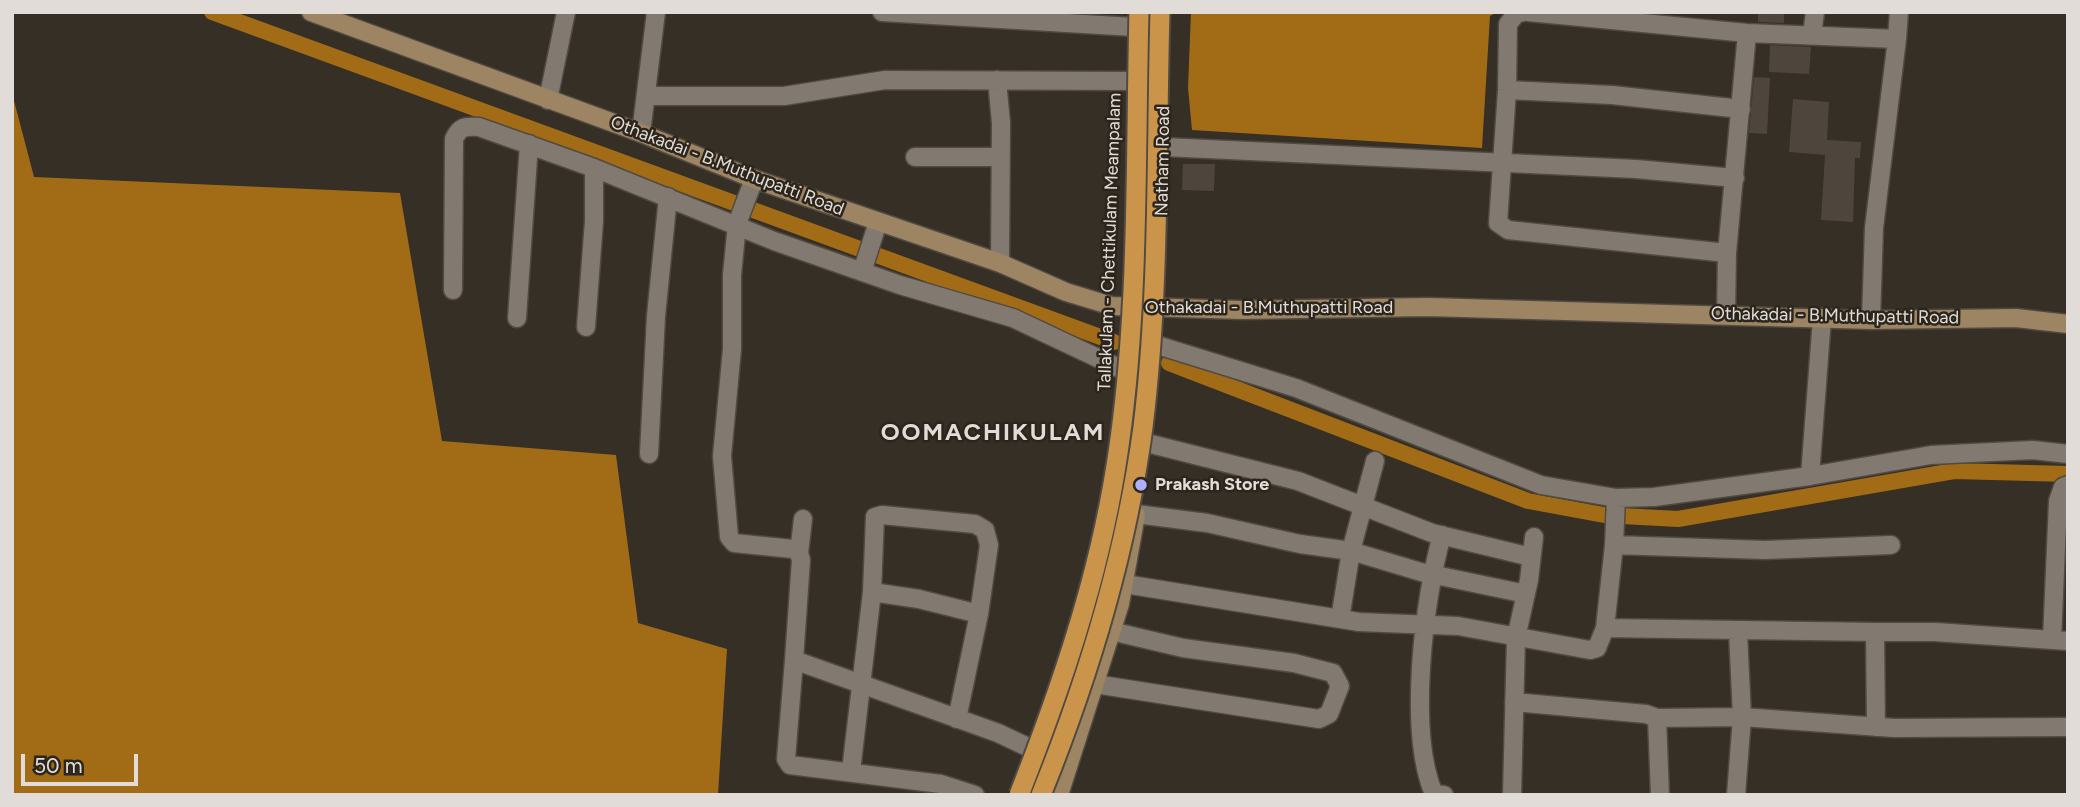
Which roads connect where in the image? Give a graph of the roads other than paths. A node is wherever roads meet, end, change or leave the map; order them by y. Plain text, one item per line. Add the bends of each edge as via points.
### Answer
1 (312, 12) edge
2 (566, 12) edge
3 (656, 12) edge
4 (883, 12) edge
5 (1160, 12) edge
6 (1166, 12) edge
7 (1523, 12) edge
8 (1528, 12) edge
9 (1815, 12) edge
10 (1899, 12) edge
11 (1135, 17) edge
12 (1747, 33) junction
13 (1812, 35) junction
14 (1897, 38) junction
15 (997, 80) junction
16 (1132, 81) junction
17 (1507, 90) junction
18 (646, 96) junction
19 (548, 100) junction
20 (1741, 109) junction
21 (641, 133) junction
22 (529, 144) junction
23 (1164, 147) junction
24 (915, 157) dead end
25 (1000, 157) junction
26 (1500, 162) junction
27 (594, 168) junction
28 (1735, 178) junction
29 (754, 179) junction
30 (668, 197) junction
31 (742, 212) junction
32 (878, 222) junction
33 (1727, 253) junction
34 (866, 259) junction
35 (1000, 263) junction
36 (453, 290) dead end
37 (1128, 308) junction
38 (1160, 309) junction
39 (1726, 314) junction
40 (517, 318) dead end
41 (1822, 318) junction
42 (1871, 320) junction
43 (2068, 324) edge
44 (586, 327) dead end
45 (1157, 345) junction
46 (1124, 370) junction
47 (1147, 443) junction
48 (649, 454) dead end
49 (2068, 454) edge
50 (1375, 461) dead end
51 (1810, 476) junction
52 (2068, 485) edge
53 (1363, 504) junction
54 (1615, 504) junction
55 (1136, 514) junction
56 (803, 519) dead end
57 (1442, 536) junction
58 (1534, 537) dead end
59 (1614, 537) junction
60 (1891, 545) dead end
61 (1351, 551) junction
62 (799, 553) junction
63 (1531, 557) junction
64 (1431, 574) junction
65 (1125, 584) junction
66 (872, 592) junction
67 (1526, 594) junction
68 (979, 614) junction
69 (1340, 619) junction
70 (1425, 626) junction
71 (1605, 628) junction
72 (1111, 631) junction
73 (1738, 632) junction
74 (1875, 632) junction
75 (1516, 638) junction
76 (2060, 641) edge
77 (794, 660) junction
78 (859, 683) junction
79 (1095, 684) junction
80 (1514, 702) junction
81 (1742, 717) junction
82 (1657, 718) junction
83 (957, 719) junction
84 (1876, 727) junction
85 (2068, 727) edge
86 (1034, 750) junction
87 (851, 771) junction
88 (975, 795) edge
89 (1017, 795) edge
90 (1041, 795) edge
91 (1059, 795) edge
92 (1444, 795) edge
93 (1512, 795) edge
94 (1660, 795) edge
95 (1736, 795) edge

1 - 19 main road, Othakadai - B.Muthupatti Road
2 - 19 street
3 - 18 street
4 - 11 street
5 - 90 highway, bridge via 1152,320 1137,466 1092,654
6 - 23 main road, Natham Road
7 - 17 street via 1508,24
8 - 12 street
9 - 13 street
10 - 14 street
11 - 16 main road, Natham Road
11 - 89 highway, Tallakulam - Chettikulam Meampalam, bridge via 1132,317 1116,468 1076,639
12 - 13 street
12 - 20 street
13 - 14 street
14 - 42 street via 1874,228
15 - 16 street
15 - 18 street via 885,80 784,96
15 - 25 street
16 - 37 main road, Natham Road
17 - 20 street via 1612,94
17 - 26 street
18 - 21 street
19 - 21 main road, Othakadai - B.Muthupatti Road
20 - 28 street
21 - 29 main road, Othakadai - B.Muthupatti Road
22 - 27 street
22 - 36 street via 479,127 458,130 454,139
22 - 40 street
23 - 26 street
23 - 38 main road, Natham Road
24 - 25 street
25 - 35 street
26 - 28 street
26 - 33 street via 1497,217 1508,230
27 - 30 street
27 - 44 street
28 - 33 street
29 - 31 street
29 - 32 main road, Othakadai - B.Muthupatti Road
30 - 31 street
30 - 48 street
31 - 34 street
31 - 62 street via 732,275 732,349 722,456 728,530 734,543
32 - 34 street
32 - 35 main road, Othakadai - B.Muthupatti Road
33 - 39 street
34 - 46 street via 1013,318
35 - 37 main road, Othakadai - B.Muthupatti Road via 1079,296
37 - 38 main road, Othakadai - B.Muthupatti Road
37 - 46 main road, Natham Road
38 - 39 main road, Othakadai - B.Muthupatti Road via 1428,307
38 - 45 main road, Natham Road
39 - 41 main road, Othakadai - B.Muthupatti Road
41 - 42 main road, Othakadai - B.Muthupatti Road
41 - 51 street
42 - 43 main road, Othakadai - B.Muthupatti Road via 2016,318
45 - 47 main road, Natham Road
45 - 54 street via 1296,388 1541,485
46 - 86 main road, Natham Road via 1092,567 1062,674
47 - 53 street via 1298,481
47 - 55 main road, Natham Road
49 - 51 street via 2033,450 1931,455
50 - 53 street
51 - 54 street
52 - 76 street via 2057,501
53 - 57 street
53 - 61 street
54 - 59 street
55 - 61 street
55 - 65 main road, Natham Road
56 - 62 street
57 - 63 street
57 - 64 street
58 - 63 street
59 - 60 street via 1765,550
59 - 71 street
61 - 64 street
61 - 69 street
62 - 77 street
63 - 67 street
64 - 67 street
64 - 70 street
65 - 69 street
65 - 72 main road, Natham Road
66 - 68 street
66 - 68 street via 875,517 975,524 985,530 989,545
66 - 78 street
67 - 75 street
68 - 83 street
69 - 70 street
70 - 75 street via 1458,626
70 - 92 street via 1421,719 1425,756 1434,794
71 - 73 street
71 - 75 street via 1597,648 1590,650
72 - 79 main road, Natham Road
72 - 79 street via 1184,648 1294,663 1333,673 1340,686 1329,714 1319,719
73 - 74 street
73 - 81 street
74 - 76 street
74 - 84 street
75 - 80 street
77 - 78 street
77 - 87 street via 786,759 797,768
78 - 83 street
78 - 87 street
79 - 91 main road, Natham Road
80 - 82 street
80 - 93 street
81 - 82 street
81 - 84 street
81 - 95 street
82 - 94 street
83 - 86 street
84 - 85 street
86 - 89 main road, Natham Road
87 - 88 street via 941,784

